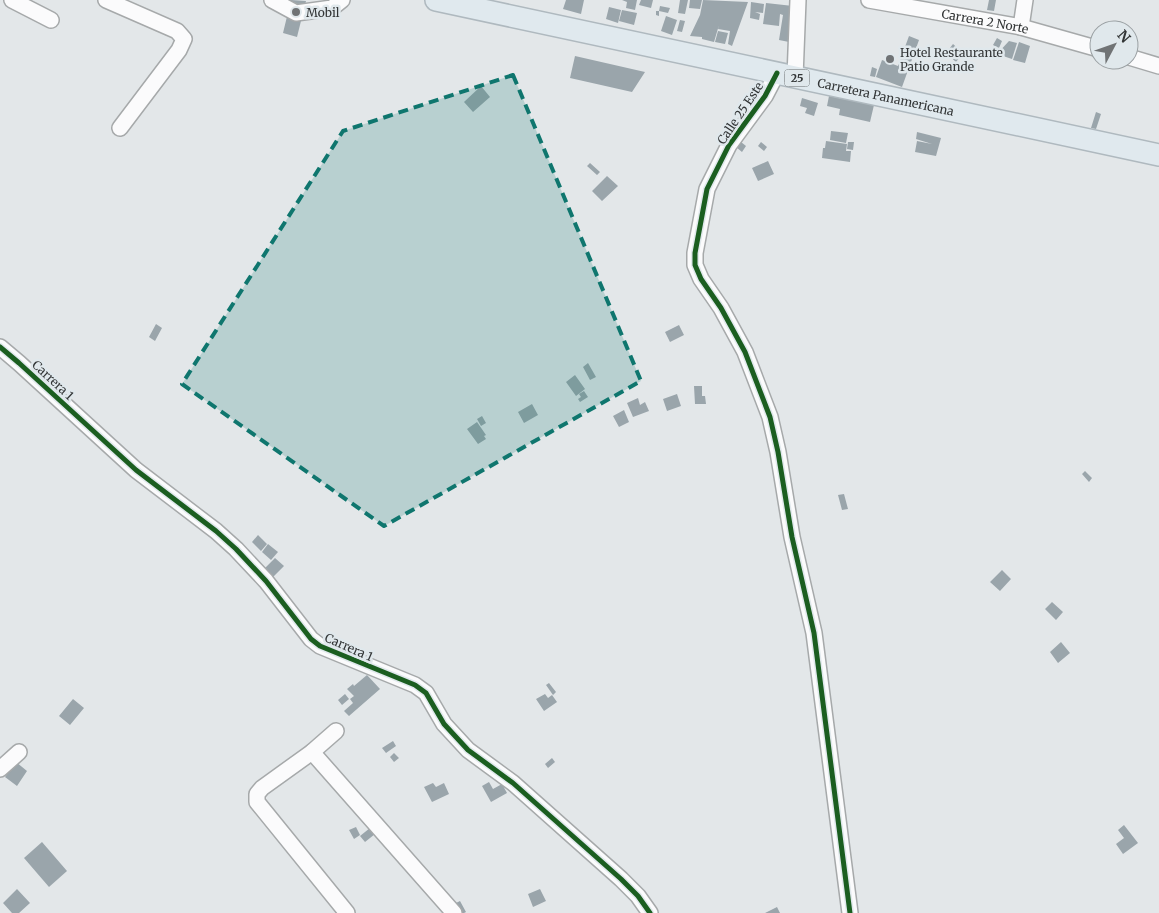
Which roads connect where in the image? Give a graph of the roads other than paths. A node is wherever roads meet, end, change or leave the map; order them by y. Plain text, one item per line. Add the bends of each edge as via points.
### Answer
1 (12, 0) edge
2 (106, 0) edge
3 (272, 0) edge
4 (342, 0) edge
5 (798, 0) edge
6 (869, 0) edge
7 (1025, 0) edge
8 (442, 1) edge
9 (51, 20) dead end
10 (1021, 28) junction
11 (1089, 46) edge
12 (1139, 60) edge
13 (1159, 66) edge
14 (786, 75) junction
15 (120, 128) dead end
16 (1159, 155) edge
17 (0, 347) edge
18 (336, 731) dead end
19 (19, 752) dead end
20 (312, 752) junction
21 (0, 769) edge
22 (347, 913) edge
23 (454, 913) edge
24 (650, 913) edge
25 (850, 913) edge

1 - 9 street
2 - 15 street via 177,31 184,39
3 - 4 street via 296,13 332,8
5 - 14 street, Calle 25 Este
6 - 10 street, Carrera 2 Norte
7 - 10 street
8 - 14 highway, Carretera Panamericana / 25
10 - 11 street, Carrera 2 Norte
12 - 13 street
14 - 16 highway, Carretera Panamericana / 25
14 - 25 street, Calle 25 Este via 765,96 729,145 707,188 695,265 744,352 770,417 814,633
17 - 24 street, Carrera 1 via 136,470 236,549 266,581 311,639 320,646 426,693 453,736 513,783 621,879
18 - 20 street
19 - 21 street
20 - 22 street via 262,788 257,794 257,802
20 - 23 street

